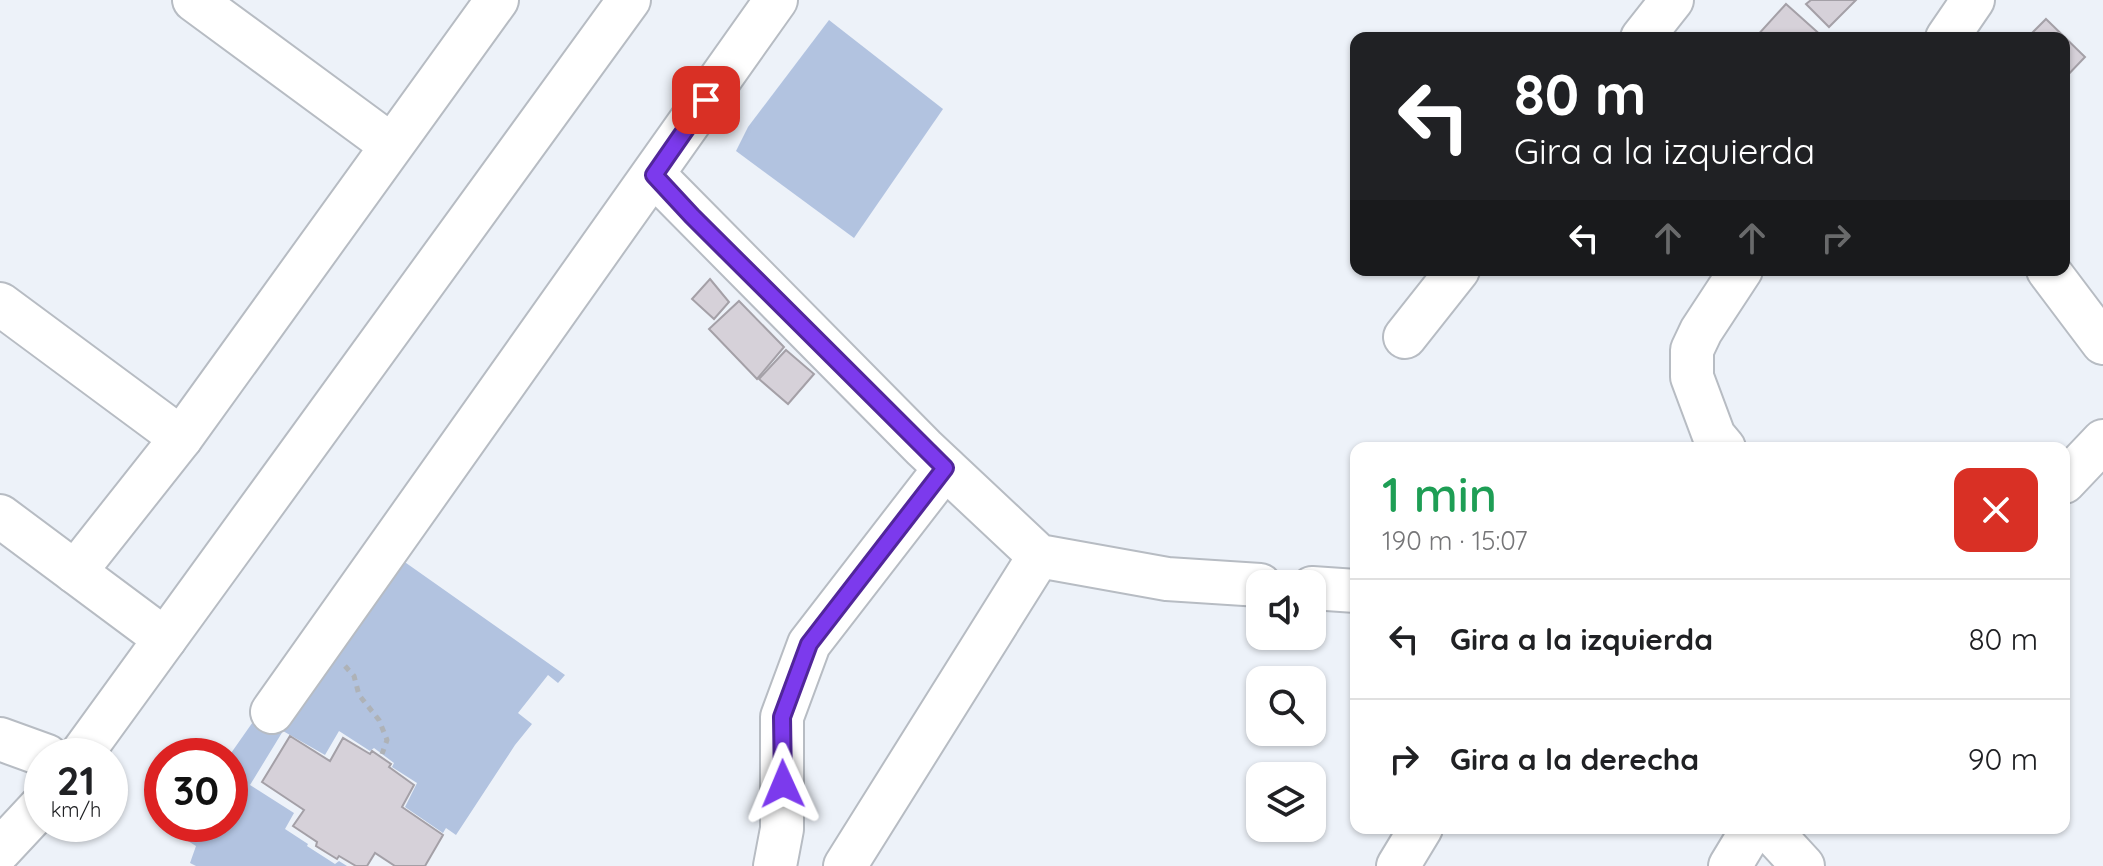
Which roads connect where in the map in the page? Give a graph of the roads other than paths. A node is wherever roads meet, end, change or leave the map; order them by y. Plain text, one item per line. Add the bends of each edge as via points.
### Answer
1 (194, 0) edge
2 (497, 0) edge
3 (629, 0) edge
4 (776, 0) edge
5 (1672, 0) edge
6 (1973, 0) edge
7 (1647, 32) edge
8 (1951, 32) edge
9 (391, 145) junction
10 (654, 175) junction
11 (1453, 276) edge
12 (1737, 276) edge
13 (2053, 276) edge
14 (0, 304) edge
15 (1405, 337) dead end
16 (2103, 343) edge
17 (181, 438) junction
18 (2103, 441) edge
19 (1713, 442) edge
20 (945, 468) junction
21 (2070, 476) edge
22 (0, 516) edge
23 (1039, 556) junction
24 (75, 572) junction
25 (1246, 584) edge
26 (1326, 589) edge
27 (1350, 591) edge
28 (165, 639) junction
29 (272, 712) dead end
30 (93, 738) edge
31 (0, 739) edge
32 (24, 748) edge
33 (24, 824) edge
34 (1417, 834) edge
35 (1749, 834) edge
36 (1774, 834) edge
37 (0, 850) edge
38 (775, 866) edge
39 (845, 866) edge
40 (1398, 866) edge
41 (1730, 866) edge
42 (1803, 866) edge

1 - 9 street
2 - 9 street
3 - 28 street
4 - 10 street
5 - 7 street
6 - 8 street
9 - 17 street
10 - 20 street
10 - 29 street
11 - 15 street
12 - 19 street via 1692,350 1692,377
13 - 16 street
14 - 17 street
17 - 24 street
18 - 21 street
20 - 23 street
20 - 38 street via 809,644 782,717 782,829
22 - 24 street
23 - 25 street via 1167,579
23 - 39 street
24 - 28 street
26 - 27 street
28 - 30 street
31 - 32 street
33 - 37 street
34 - 40 street
35 - 41 street
36 - 42 street

